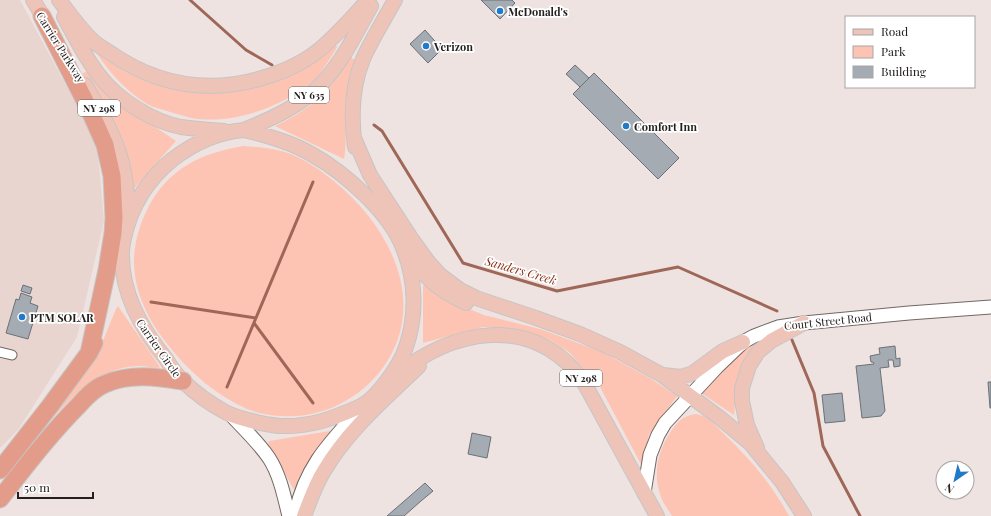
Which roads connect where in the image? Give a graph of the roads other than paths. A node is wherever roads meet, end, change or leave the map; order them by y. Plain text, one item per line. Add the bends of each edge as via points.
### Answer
1 (33, 0) edge
2 (55, 0) edge
3 (59, 0) edge
4 (368, 0) edge
5 (374, 0) edge
6 (395, 0) edge
7 (42, 16) junction
8 (244, 130) junction
9 (228, 131) junction
10 (354, 138) junction
11 (380, 210) junction
12 (126, 229) junction
13 (403, 248) junction
14 (122, 251) junction
15 (991, 307) edge
16 (804, 323) junction
17 (580, 334) junction
18 (743, 342) junction
19 (439, 348) junction
20 (0, 352) edge
21 (89, 353) junction
22 (12, 356) dead end
23 (662, 375) junction
24 (183, 381) junction
25 (383, 385) junction
26 (691, 396) junction
27 (364, 405) junction
28 (230, 414) junction
29 (760, 455) junction
30 (0, 470) edge
31 (644, 493) junction
32 (0, 499) edge
33 (289, 516) edge
34 (295, 516) edge
35 (304, 516) edge
36 (657, 516) edge
37 (804, 516) edge

1 - 7 main road, Carrier Parkway / NY 298
2 - 9 main road, Carrier Parkway / NY 298 via 91,63 103,80 124,99 153,118 179,126
3 - 4 main road via 94,42 122,62 168,81 221,86 244,83 296,65 319,50
5 - 8 main road, NY 635 via 324,82 286,111
6 - 10 main road via 371,43 359,73 354,96
7 - 12 main road, Carrier Parkway / NY 298 via 80,75 115,138 124,171
7 - 21 highway via 105,145 112,176 113,233
8 - 9 main road, Carrier Circle / NY 298
8 - 11 main road, Carrier Circle / NY 298 via 271,137 312,154 333,167
9 - 12 main road, Carrier Circle via 184,151 164,166 141,193
10 - 11 main road via 358,167
10 - 17 main road via 370,174 413,241 440,275 476,298
11 - 13 main road, Carrier Circle / NY 298
12 - 14 main road, Carrier Circle / NY 298
13 - 17 main road, NY 298 via 420,272 455,298 487,312
13 - 25 main road, Carrier Circle via 414,287 410,334 402,358
14 - 21 highway via 102,330
14 - 24 main road, Carrier Circle / NY 298 via 125,284 140,324
15 - 16 street, Court Street Road
16 - 18 street, Court Street Road via 778,327
16 - 29 main road via 771,341 758,352 749,366 742,388 742,400 747,425
17 - 23 main road, NY 298
18 - 23 main road via 723,351 693,373 681,377
18 - 26 street, Court Street Road
19 - 25 main road, NY 298 via 409,364
19 - 31 main road, NY 298 via 477,337 507,335 545,347 563,359 582,379
19 - 35 main road via 348,436 324,470
20 - 22 street
21 - 30 highway
23 - 26 main road, NY 298
24 - 28 main road, Carrier Circle / NY 298 via 210,403
24 - 32 highway via 133,376 98,387 68,415
25 - 27 main road, Carrier Circle / NY 298
26 - 29 main road, NY 298 via 750,443
26 - 31 street, Court Street Road via 658,435 650,455
27 - 28 main road, Carrier Circle / NY 298 via 333,418 301,425 279,426
27 - 34 street via 328,443 317,460 298,499
28 - 33 street via 270,459 281,485
29 - 37 main road, NY 298 via 782,482
31 - 36 main road, NY 298

